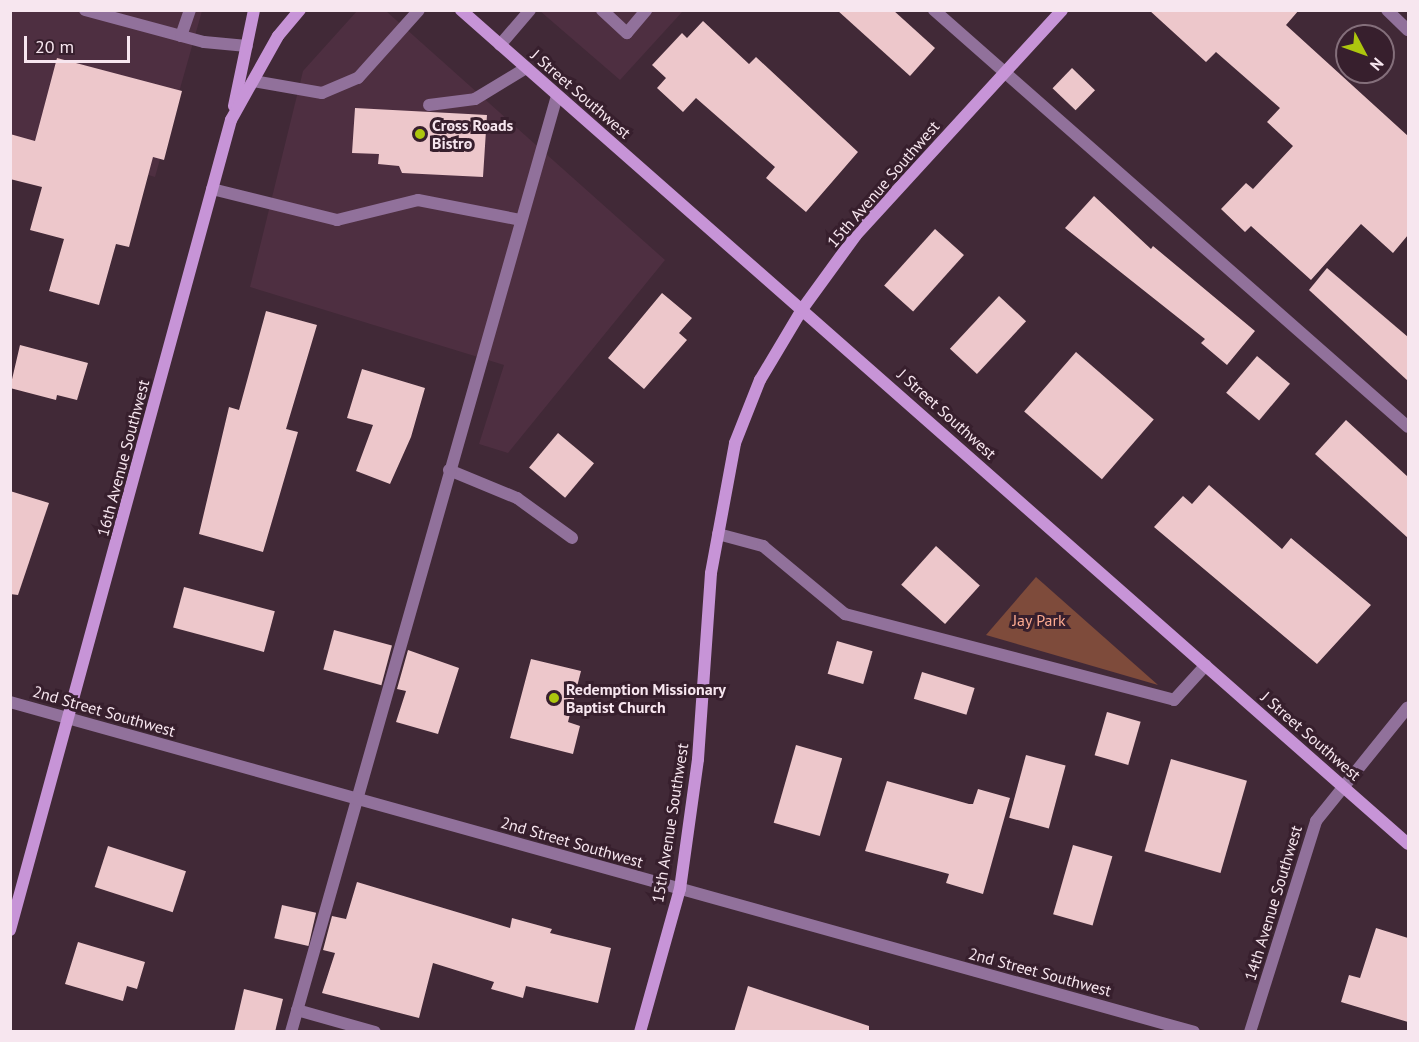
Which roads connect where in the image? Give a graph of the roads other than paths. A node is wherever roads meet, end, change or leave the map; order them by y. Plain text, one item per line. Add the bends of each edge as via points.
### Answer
1 (85, 10) edge
2 (190, 10) edge
3 (254, 10) edge
4 (300, 10) edge
5 (419, 10) edge
6 (461, 10) edge
7 (530, 10) edge
8 (602, 10) edge
9 (646, 10) edge
10 (934, 10) edge
11 (1062, 10) edge
12 (1387, 10) edge
13 (1408, 30) edge
14 (182, 36) junction
15 (500, 45) junction
16 (247, 46) junction
17 (526, 68) junction
18 (1005, 73) junction
19 (253, 81) junction
20 (557, 96) junction
21 (429, 105) dead end
22 (231, 120) junction
23 (212, 189) junction
24 (521, 220) junction
25 (803, 308) junction
26 (1408, 427) edge
27 (449, 470) junction
28 (718, 534) junction
29 (572, 538) dead end
30 (1206, 665) junction
31 (10, 702) edge
32 (1408, 707) edge
33 (70, 719) junction
34 (1341, 785) junction
35 (355, 798) junction
36 (1408, 844) edge
37 (680, 889) junction
38 (10, 930) edge
39 (297, 1010) junction
40 (291, 1032) edge
41 (375, 1032) edge
42 (640, 1032) edge
43 (1194, 1032) edge
44 (1250, 1032) edge

1 - 14 street
2 - 14 street
3 - 16 main road
4 - 19 main road, 16th Avenue Southwest via 278,36
5 - 19 street via 358,78 322,93
6 - 15 main road, J Street Southwest
7 - 15 street
8 - 9 street via 627,33
10 - 18 street
11 - 18 main road, 15th Avenue Southwest
12 - 13 street
14 - 16 street
15 - 17 main road, J Street Southwest
16 - 22 main road
17 - 20 main road, J Street Southwest
17 - 21 street via 475,99
18 - 25 main road, 15th Avenue Southwest via 856,235
18 - 26 street
19 - 22 main road, 16th Avenue Southwest
20 - 24 street
20 - 25 main road, J Street Southwest
22 - 23 main road, 16th Avenue Southwest
23 - 24 street via 337,220 418,200
23 - 33 main road, 16th Avenue Southwest
24 - 27 street
25 - 28 main road, 15th Avenue Southwest via 760,380 735,443
25 - 30 main road, J Street Southwest
27 - 29 street via 517,498
27 - 35 street
28 - 30 street via 763,546 845,614 1174,700
28 - 37 main road, 15th Avenue Southwest via 711,573 698,759
30 - 34 main road, J Street Southwest
31 - 33 street, 2nd Street Southwest
32 - 34 street, 14th Avenue Southwest
33 - 35 street, 2nd Street Southwest
33 - 38 main road, 16th Avenue Southwest
34 - 36 main road, J Street Southwest
34 - 44 street, 14th Avenue Southwest via 1316,821
35 - 37 street, 2nd Street Southwest
35 - 39 street
37 - 42 main road, 15th Avenue Southwest
37 - 43 street, 2nd Street Southwest
39 - 40 street
39 - 41 street

